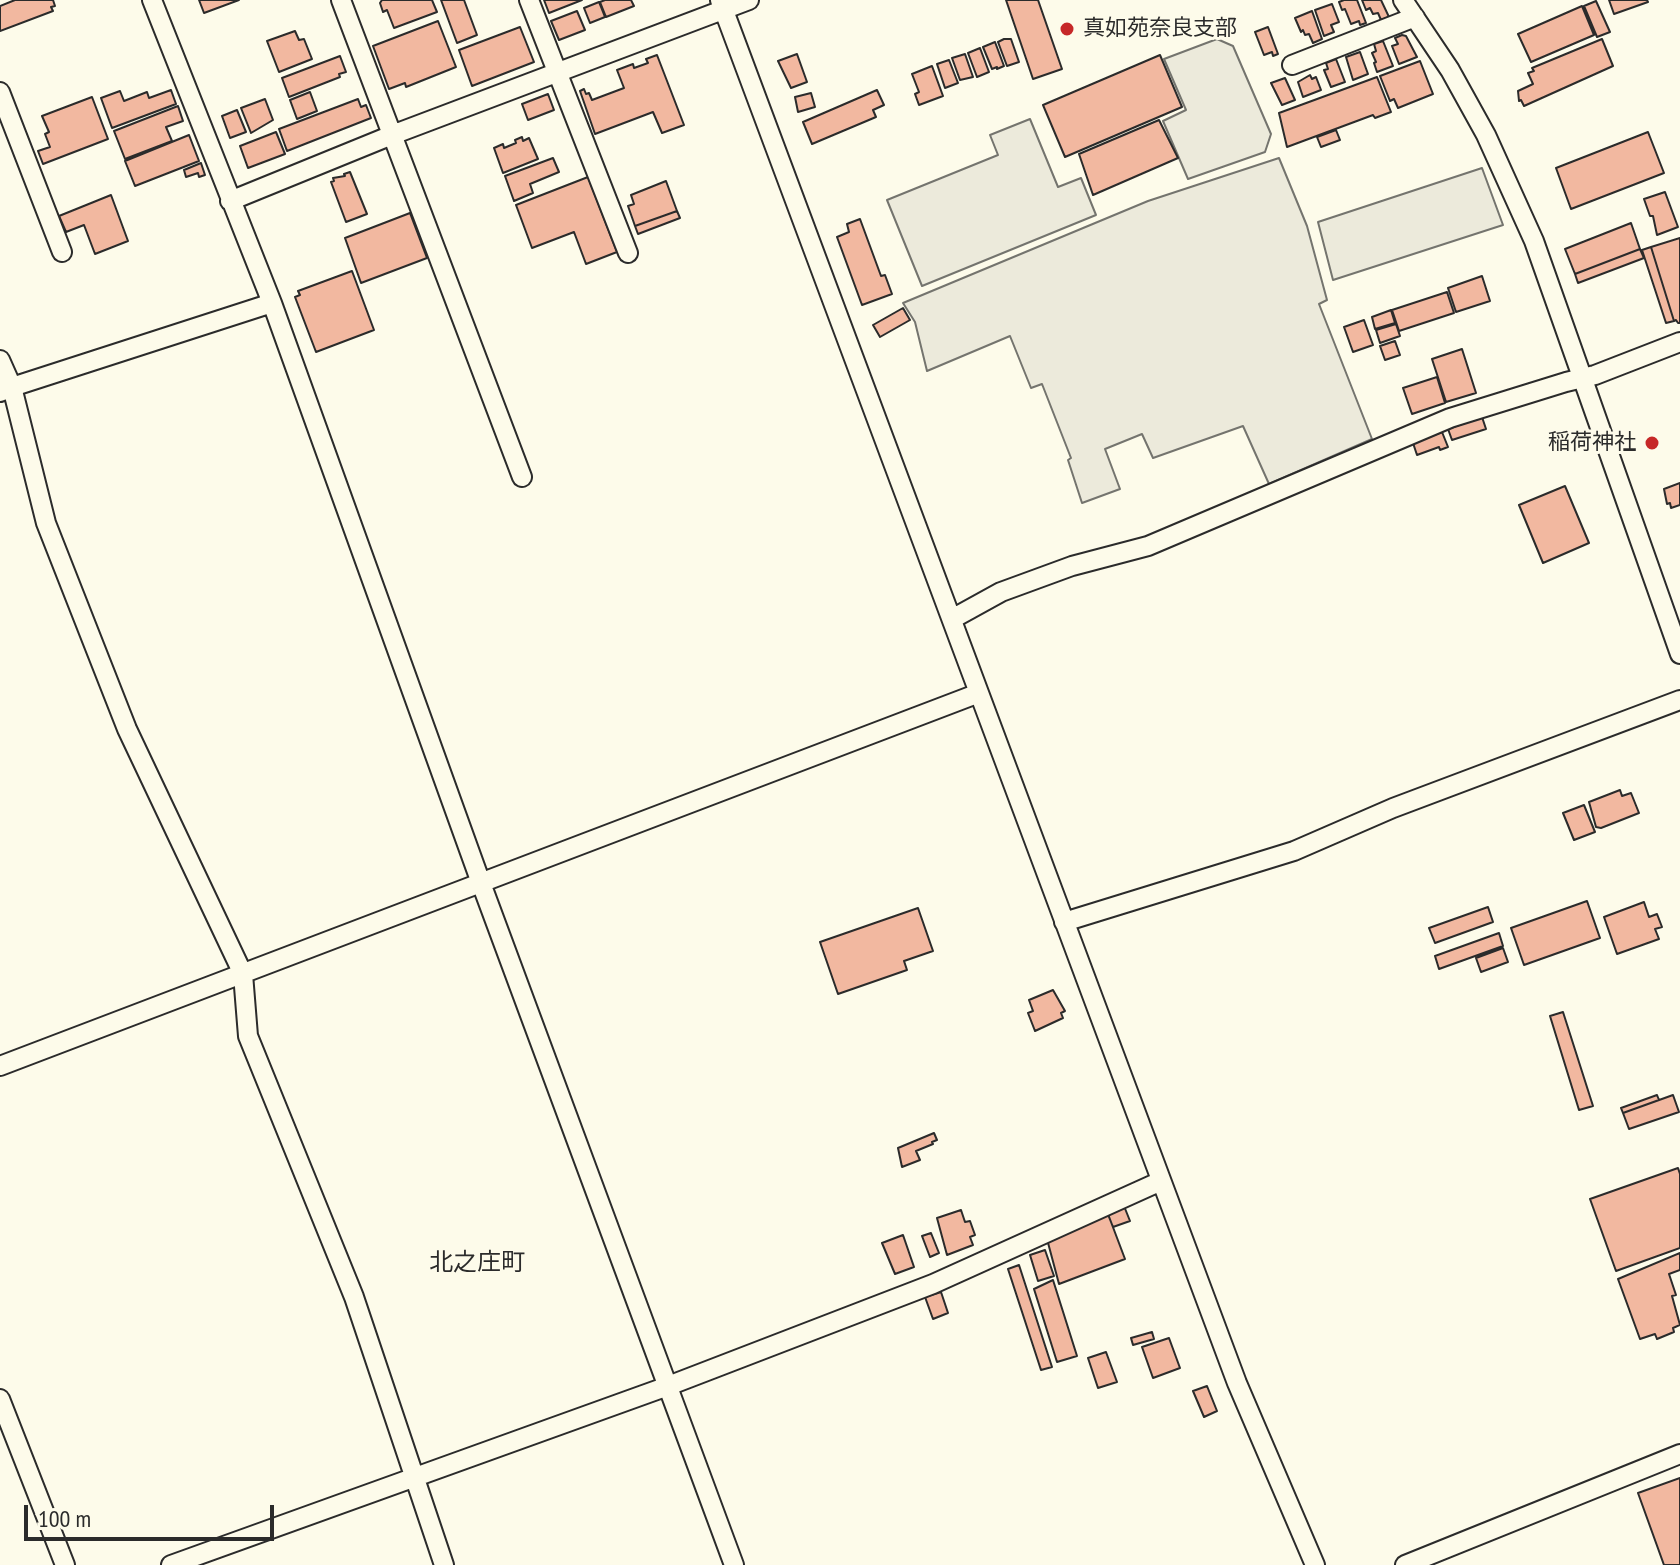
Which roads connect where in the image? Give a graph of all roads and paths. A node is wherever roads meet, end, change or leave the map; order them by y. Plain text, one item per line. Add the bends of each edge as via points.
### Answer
1 (152, 0) edge
2 (341, 0) edge
3 (529, 0) edge
4 (749, 0) edge
5 (1403, 0) edge
6 (722, 5) edge
7 (1415, 17) junction
8 (1292, 65) dead end
9 (556, 72) junction
10 (0, 92) edge
11 (392, 135) junction
12 (230, 201) junction
13 (62, 252) dead end
14 (628, 253) dead end
15 (272, 303) junction
16 (1680, 342) edge
17 (0, 360) edge
18 (1583, 380) junction
19 (6, 389) edge
20 (522, 477) dead end
21 (952, 619) junction
22 (1680, 654) edge
23 (979, 693) junction
24 (1680, 700) edge
25 (481, 883) junction
26 (1064, 922) junction
27 (243, 974) junction
28 (0, 1066) edge
29 (1161, 1181) junction
30 (668, 1386) junction
31 (0, 1399) edge
32 (1680, 1454) edge
33 (416, 1477) junction
34 (65, 1565) edge
35 (171, 1565) edge
36 (444, 1565) edge
37 (734, 1565) edge
38 (1315, 1565) edge
39 (1405, 1565) edge

1 - 12 street
2 - 11 street
3 - 9 street
4 - 6 street
5 - 7 street
6 - 9 street
6 - 21 street
7 - 8 street
7 - 18 street via 1450,70 1511,189
9 - 11 street
9 - 14 street
10 - 13 street
11 - 12 street
11 - 20 street
12 - 15 street
15 - 19 street
15 - 25 street
16 - 18 street
17 - 19 street
18 - 21 street via 1450,418 1148,546 1001,592
18 - 22 street
19 - 27 street via 46,523 127,729
21 - 23 street
23 - 25 street
23 - 26 street
24 - 26 street via 1294,851
25 - 27 street
25 - 30 street
26 - 29 street
27 - 28 street
27 - 33 street via 248,1036 354,1297
29 - 30 street via 933,1284
29 - 38 street via 1237,1383
30 - 33 street
30 - 37 street
31 - 34 street
32 - 39 street
33 - 35 street
33 - 36 street

